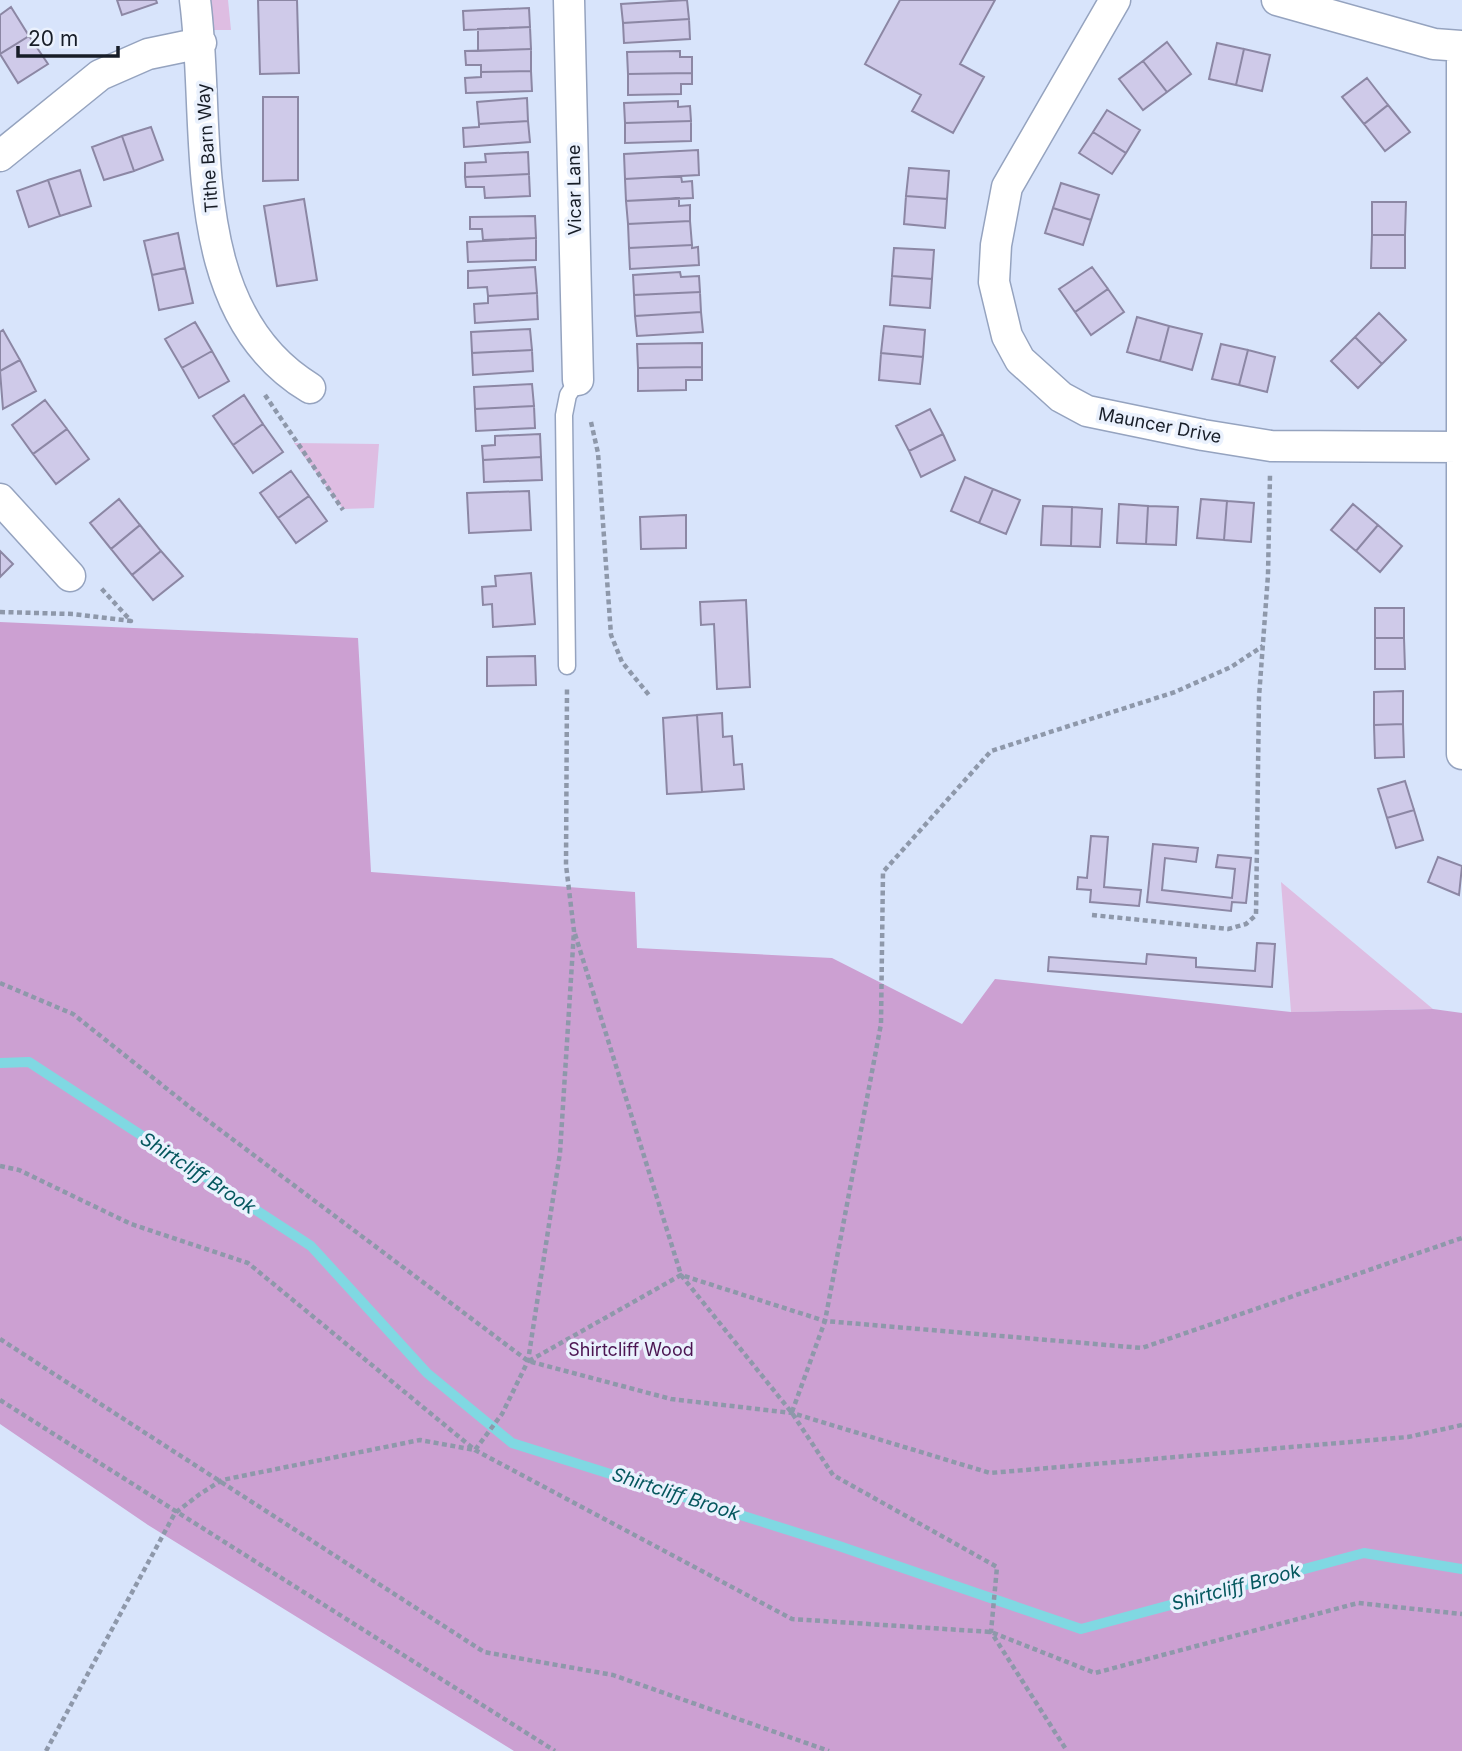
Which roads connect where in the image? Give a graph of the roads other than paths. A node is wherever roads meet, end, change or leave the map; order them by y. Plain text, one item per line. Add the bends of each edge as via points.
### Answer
1 (195, 0) edge
2 (569, 0) edge
3 (1115, 0) edge
4 (1277, 0) edge
5 (201, 43) junction
6 (1462, 48) edge
7 (0, 156) edge
8 (578, 380) joint
9 (310, 388) dead end
10 (1461, 447) edge
11 (0, 499) edge
12 (70, 576) dead end
13 (567, 666) road end
14 (1462, 754) edge

1 - 5 street, Tithe Barn Way
2 - 8 street, Vicar Lane
3 - 10 street, Mauncer Drive via 1007,187 995,282 1007,336 1020,360 1060,397 1087,411 1271,446
4 - 6 street
5 - 7 street via 148,54 100,75
5 - 9 street, Tithe Barn Way via 207,192 224,271 262,347
6 - 10 street
8 - 13 lane via 568,395 564,415
10 - 14 street
11 - 12 street

